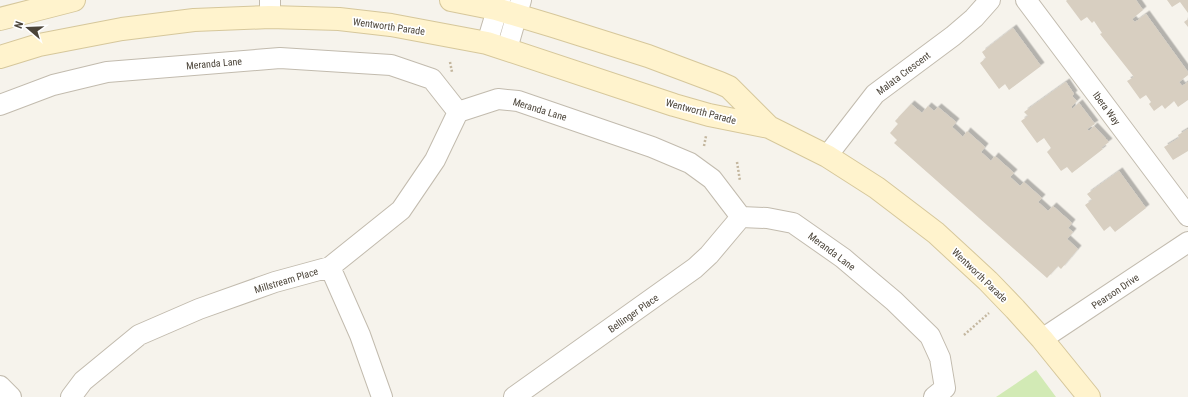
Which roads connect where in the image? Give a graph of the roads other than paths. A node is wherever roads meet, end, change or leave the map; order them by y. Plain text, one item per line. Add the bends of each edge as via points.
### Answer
1 (74, 0) edge
2 (451, 0) edge
3 (990, 0) edge
4 (1026, 0) edge
5 (508, 6) edge
6 (270, 8) edge
7 (0, 19) edge
8 (497, 46) junction
9 (0, 56) edge
10 (0, 106) edge
11 (458, 112) junction
12 (769, 127) junction
13 (827, 156) junction
14 (1188, 216) edge
15 (741, 217) junction
16 (1188, 242) edge
17 (330, 267) junction
18 (1042, 339) junction
19 (0, 386) edge
20 (940, 392) edge
21 (11, 397) edge
22 (71, 397) edge
23 (382, 397) edge
24 (514, 397) edge
25 (1089, 397) edge

1 - 7 street
2 - 5 street, Wentworth Parade
3 - 13 street, Malata Crescent via 953,36 875,94
4 - 14 street, Ibera Way
5 - 8 street
5 - 12 street, Wentworth Parade via 728,87
6 - 8 street, Wentworth Parade
6 - 9 street, Wentworth Parade via 122,29 39,45
8 - 12 street, Wentworth Parade via 674,105
10 - 11 street, Meranda Lane via 53,84 107,72 280,58 391,65 432,79
11 - 15 street, Meranda Lane via 498,99 509,99 652,147 701,170 712,179
11 - 17 street, Millstream Place via 435,160 401,210
12 - 13 street, Wentworth Parade
13 - 18 street, Wentworth Parade via 877,188 936,233 988,280
15 - 20 street, Meranda Lane via 793,223 843,258 894,301 930,336 940,358
15 - 24 street, Bellinger Place via 695,268
16 - 18 street, Pearson Drive
17 - 22 street, Millstream Place via 261,287 139,334 83,381
17 - 23 street via 360,335
18 - 25 street, Wentworth Parade
19 - 21 street

